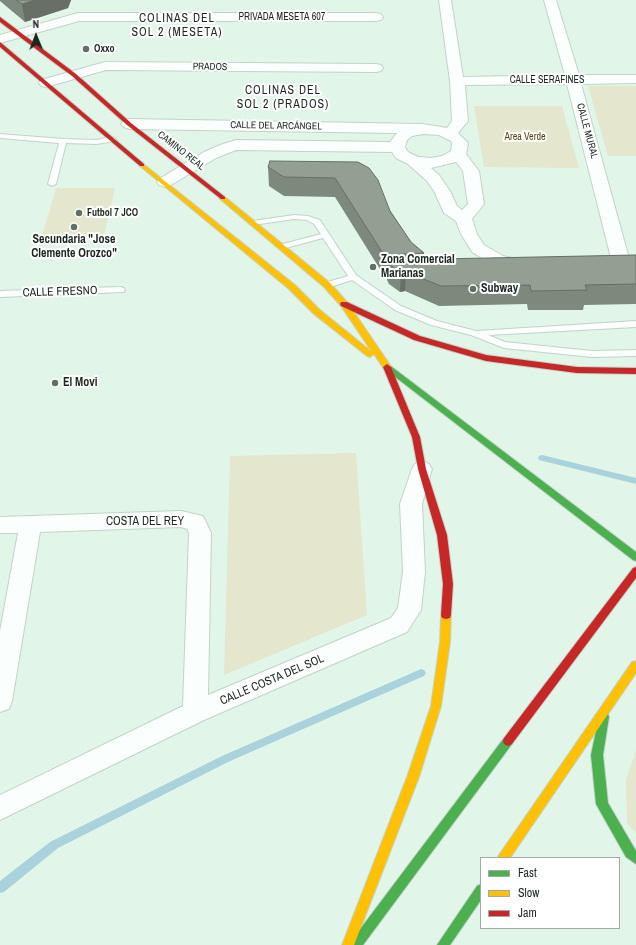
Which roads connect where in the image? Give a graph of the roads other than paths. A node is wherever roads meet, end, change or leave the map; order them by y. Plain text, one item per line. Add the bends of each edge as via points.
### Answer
1 (445, 0) edge
2 (550, 0) edge
3 (376, 17) dead end
4 (0, 19) edge
5 (19, 34) junction
6 (0, 39) edge
7 (0, 44) edge
8 (376, 68) dead end
9 (74, 75) junction
10 (573, 80) junction
11 (636, 80) edge
12 (457, 81) junction
13 (46, 83) junction
14 (129, 124) junction
15 (423, 129) junction
16 (450, 134) junction
17 (0, 136) edge
18 (112, 139) junction
19 (64, 141) junction
20 (397, 147) junction
21 (458, 154) junction
22 (414, 161) junction
23 (186, 168) junction
24 (165, 182) junction
25 (52, 184) dead end
26 (464, 219) junction
27 (253, 223) junction
28 (325, 235) junction
29 (282, 247) junction
30 (621, 262) edge
31 (537, 266) edge
32 (316, 275) junction
33 (353, 277) junction
34 (327, 285) junction
35 (292, 287) junction
36 (120, 290) dead end
37 (0, 294) edge
38 (344, 304) junction
39 (636, 324) edge
40 (474, 333) junction
41 (636, 353) edge
42 (387, 367) junction
43 (636, 371) edge
44 (422, 469) junction
45 (30, 524) junction
46 (0, 525) edge
47 (636, 557) edge
48 (636, 571) edge
49 (636, 664) edge
50 (0, 701) edge
51 (606, 710) junction
52 (195, 712) junction
53 (0, 808) edge
54 (504, 857) edge
55 (636, 858) edge
56 (480, 891) edge
57 (348, 945) edge
58 (355, 945) edge
59 (443, 945) edge

1 - 12 street
2 - 10 street, CALLE MURAL
3 - 5 street, PRIVADA MESETA 607 via 78,17
4 - 5 main road, CAMINO REAL
5 - 6 street, PRIVADA MESETA 607
5 - 9 main road, CAMINO REAL
7 - 13 main road
8 - 9 street, PRADOS via 105,66
9 - 13 street, PRADOS
9 - 14 main road, CAMINO REAL
10 - 11 street, CALLE SERAFINES
10 - 12 street, CALLE SERAFINES
10 - 30 street, CALLE MURAL
12 - 16 street via 460,121
13 - 18 main road
14 - 15 street, CALLE DEL ARCÁNGEL
14 - 23 main road, CAMINO REAL
15 - 16 street, CALLE DEL ARCÁNGEL
15 - 20 street via 401,137
16 - 21 street via 460,143
17 - 19 lane
18 - 19 lane via 96,142
18 - 24 main road
19 - 25 lane
20 - 22 street via 402,155
20 - 23 street, CALLE DEL ARCÁNGEL via 236,145
21 - 22 street via 454,158 440,162
21 - 26 street via 471,171 476,204
22 - 26 street via 433,178 450,210
23 - 24 street, CALLE DEL ARCÁNGEL
23 - 27 main road, CAMINO REAL
24 - 35 main road
26 - 31 street via 469,234 478,248 497,260
27 - 28 lane via 294,217 308,218 317,222
27 - 29 main road, CAMINO REAL
28 - 29 lane
28 - 33 lane
29 - 32 main road, CAMINO REAL
32 - 34 main road, CAMINO REAL
32 - 35 main road
33 - 34 lane
33 - 40 lane via 398,308 434,322
34 - 38 main road, CAMINO REAL
35 - 42 main road via 317,312
36 - 37 lane, CALLE FRESNO
38 - 42 main road, CAMINO REAL
38 - 43 main road via 417,338 486,358 577,370
39 - 40 lane
40 - 41 lane via 504,345 544,350 592,354
42 - 44 main road via 416,437
42 - 47 main road
44 - 52 street, CALLE COSTA DEL SOL via 411,504 414,572 409,610 399,625
44 - 57 main road via 442,535 448,584 445,642 436,706 413,777
45 - 46 street, COSTA DEL REY
45 - 50 street
45 - 52 street, COSTA DEL REY via 181,519 196,522 200,533
48 - 58 main road
49 - 51 main road
51 - 54 main road
51 - 55 main road via 598,756 602,804 630,853
52 - 53 street, CALLE COSTA DEL SOL
56 - 59 main road

